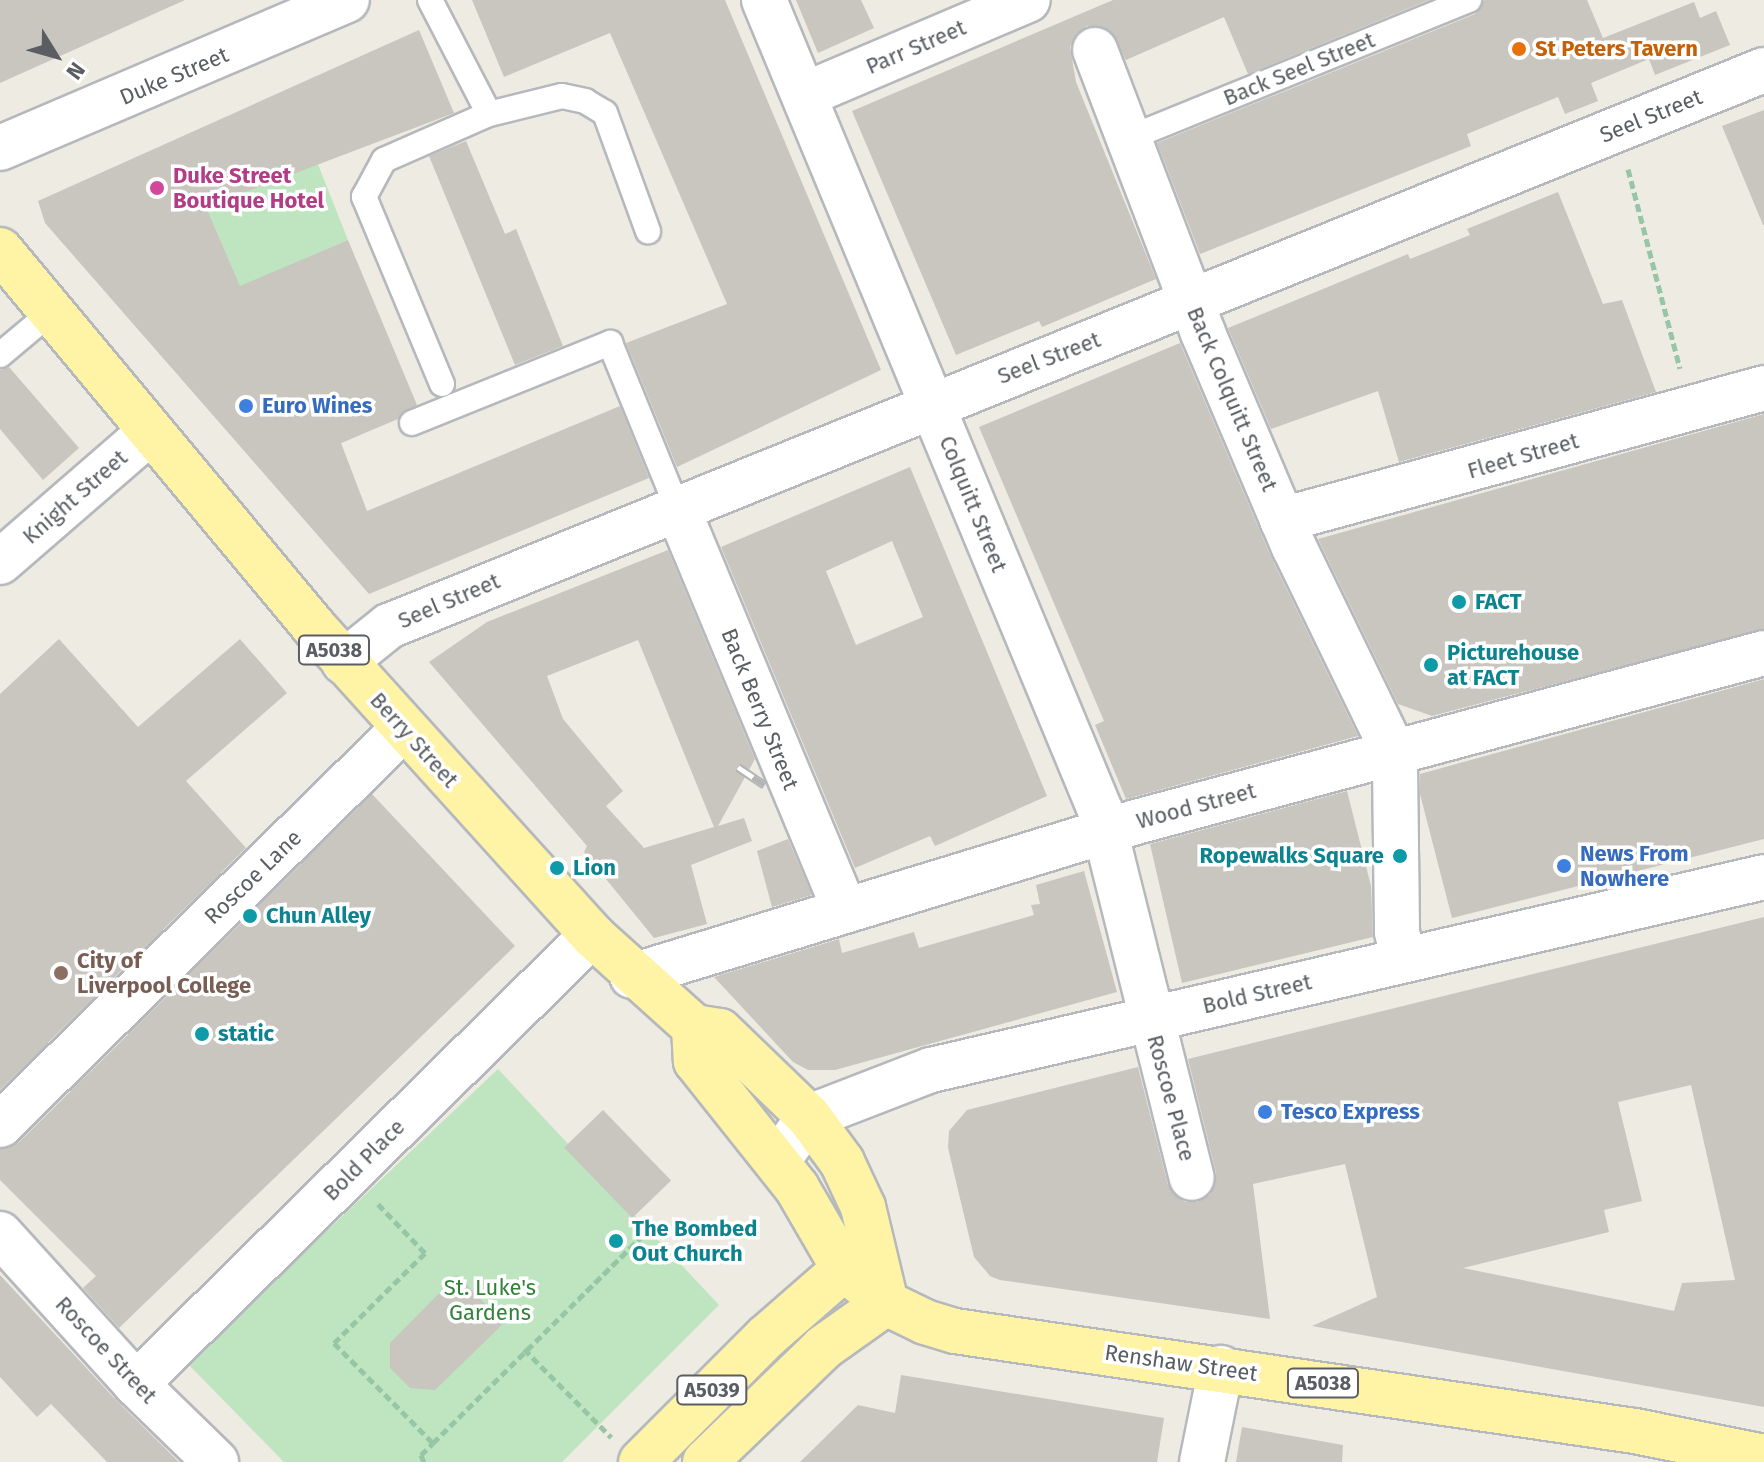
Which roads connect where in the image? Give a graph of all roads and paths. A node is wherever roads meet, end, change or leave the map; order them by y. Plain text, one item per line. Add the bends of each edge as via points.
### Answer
1 (430, 0) edge
2 (764, 0) edge
3 (1028, 0) edge
4 (1469, 0) edge
5 (336, 2) edge
6 (1095, 50) dead end
7 (1764, 70) edge
8 (804, 95) junction
9 (489, 114) junction
10 (1129, 138) junction
11 (0, 148) edge
12 (1626, 161) dead end
13 (648, 231) dead end
14 (0, 250) edge
15 (1190, 304) junction
16 (50, 313) junction
17 (0, 355) edge
18 (1682, 375) dead end
19 (442, 384) dead end
20 (1764, 388) edge
21 (932, 403) junction
22 (412, 423) dead end
23 (150, 432) junction
24 (677, 507) junction
25 (1282, 520) junction
26 (0, 562) edge
27 (1764, 653) edge
28 (344, 662) junction
29 (403, 729) junction
30 (1104, 831) junction
31 (1764, 877) edge
32 (845, 910) junction
33 (592, 935) junction
34 (1403, 959) junction
35 (632, 976) junction
36 (1150, 1019) junction
37 (694, 1027) junction
38 (809, 1117) junction
39 (0, 1125) edge
40 (778, 1160) junction
41 (349, 1175) junction
42 (1192, 1178) dead end
43 (648, 1230) dead end
44 (0, 1234) edge
45 (844, 1269) junction
46 (886, 1303) junction
47 (524, 1349) junction
48 (1221, 1368) junction
49 (136, 1384) junction
50 (599, 1426) dead end
51 (433, 1443) junction
52 (1722, 1455) edge
53 (1764, 1457) edge
54 (216, 1462) edge
55 (424, 1462) edge
56 (641, 1462) edge
57 (705, 1462) edge
58 (1202, 1462) edge

1 - 9 lane
2 - 8 street, Colquitt Street
3 - 8 street, Parr Street
4 - 10 lane, Back Seel Street
5 - 11 street, Duke Street
6 - 10 street, Back Colquitt Street
7 - 15 street, Seel Street
8 - 21 street, Colquitt Street
9 - 13 lane via 562,96 605,113
9 - 19 lane via 384,160 364,197
10 - 15 street, Back Colquitt Street
12 - 18 path
14 - 16 main road, Berry Street / A5038
15 - 21 street, Seel Street
15 - 25 street, Back Colquitt Street
16 - 17 lane
16 - 23 main road, Berry Street / A5038
20 - 25 street, Fleet Street
21 - 24 street, Seel Street
21 - 30 street, Colquitt Street via 1100,810
22 - 24 lane via 610,343
23 - 26 street, Knight Street
23 - 28 main road, Berry Street / A5038
24 - 28 street, Seel Street via 389,626
24 - 32 street, Back Berry Street
25 - 34 street, Back Colquitt Street via 1391,753 1397,932
27 - 30 street, Wood Street
28 - 29 main road, Berry Street / A5038
29 - 33 main road, Berry Street / A5038
29 - 39 street, Roscoe Lane
30 - 32 street, Wood Street
30 - 36 street, Colquitt Street
31 - 34 street, Bold Street
32 - 35 street, Wood Street
33 - 35 main road, Berry Street / A5038
33 - 41 street, Bold Place
34 - 36 street, Bold Street
35 - 37 main road, Berry Street / A5038
36 - 38 street, Bold Street via 931,1070
36 - 42 street, Roscoe Place
37 - 38 main road, Berry Street / A5038 via 720,1031
37 - 40 main road via 696,1061
38 - 40 street
38 - 46 main road, Berry Street / A5038 via 842,1162 863,1207
40 - 45 main road
41 - 49 street, Bold Place
41 - 51 path via 425,1253 334,1343
43 - 47 path
44 - 49 street, Roscoe Street
45 - 46 main road
45 - 56 main road, A5039 via 766,1337
46 - 48 main road, Renshaw Street / A5038 via 955,1331
46 - 57 main road, A5039 via 824,1347
47 - 50 path
47 - 51 path
48 - 52 main road, Renshaw Street / A5038
48 - 58 street
49 - 54 street, Roscoe Street
51 - 55 path via 421,1455
52 - 53 main road, Renshaw Street / A5038

